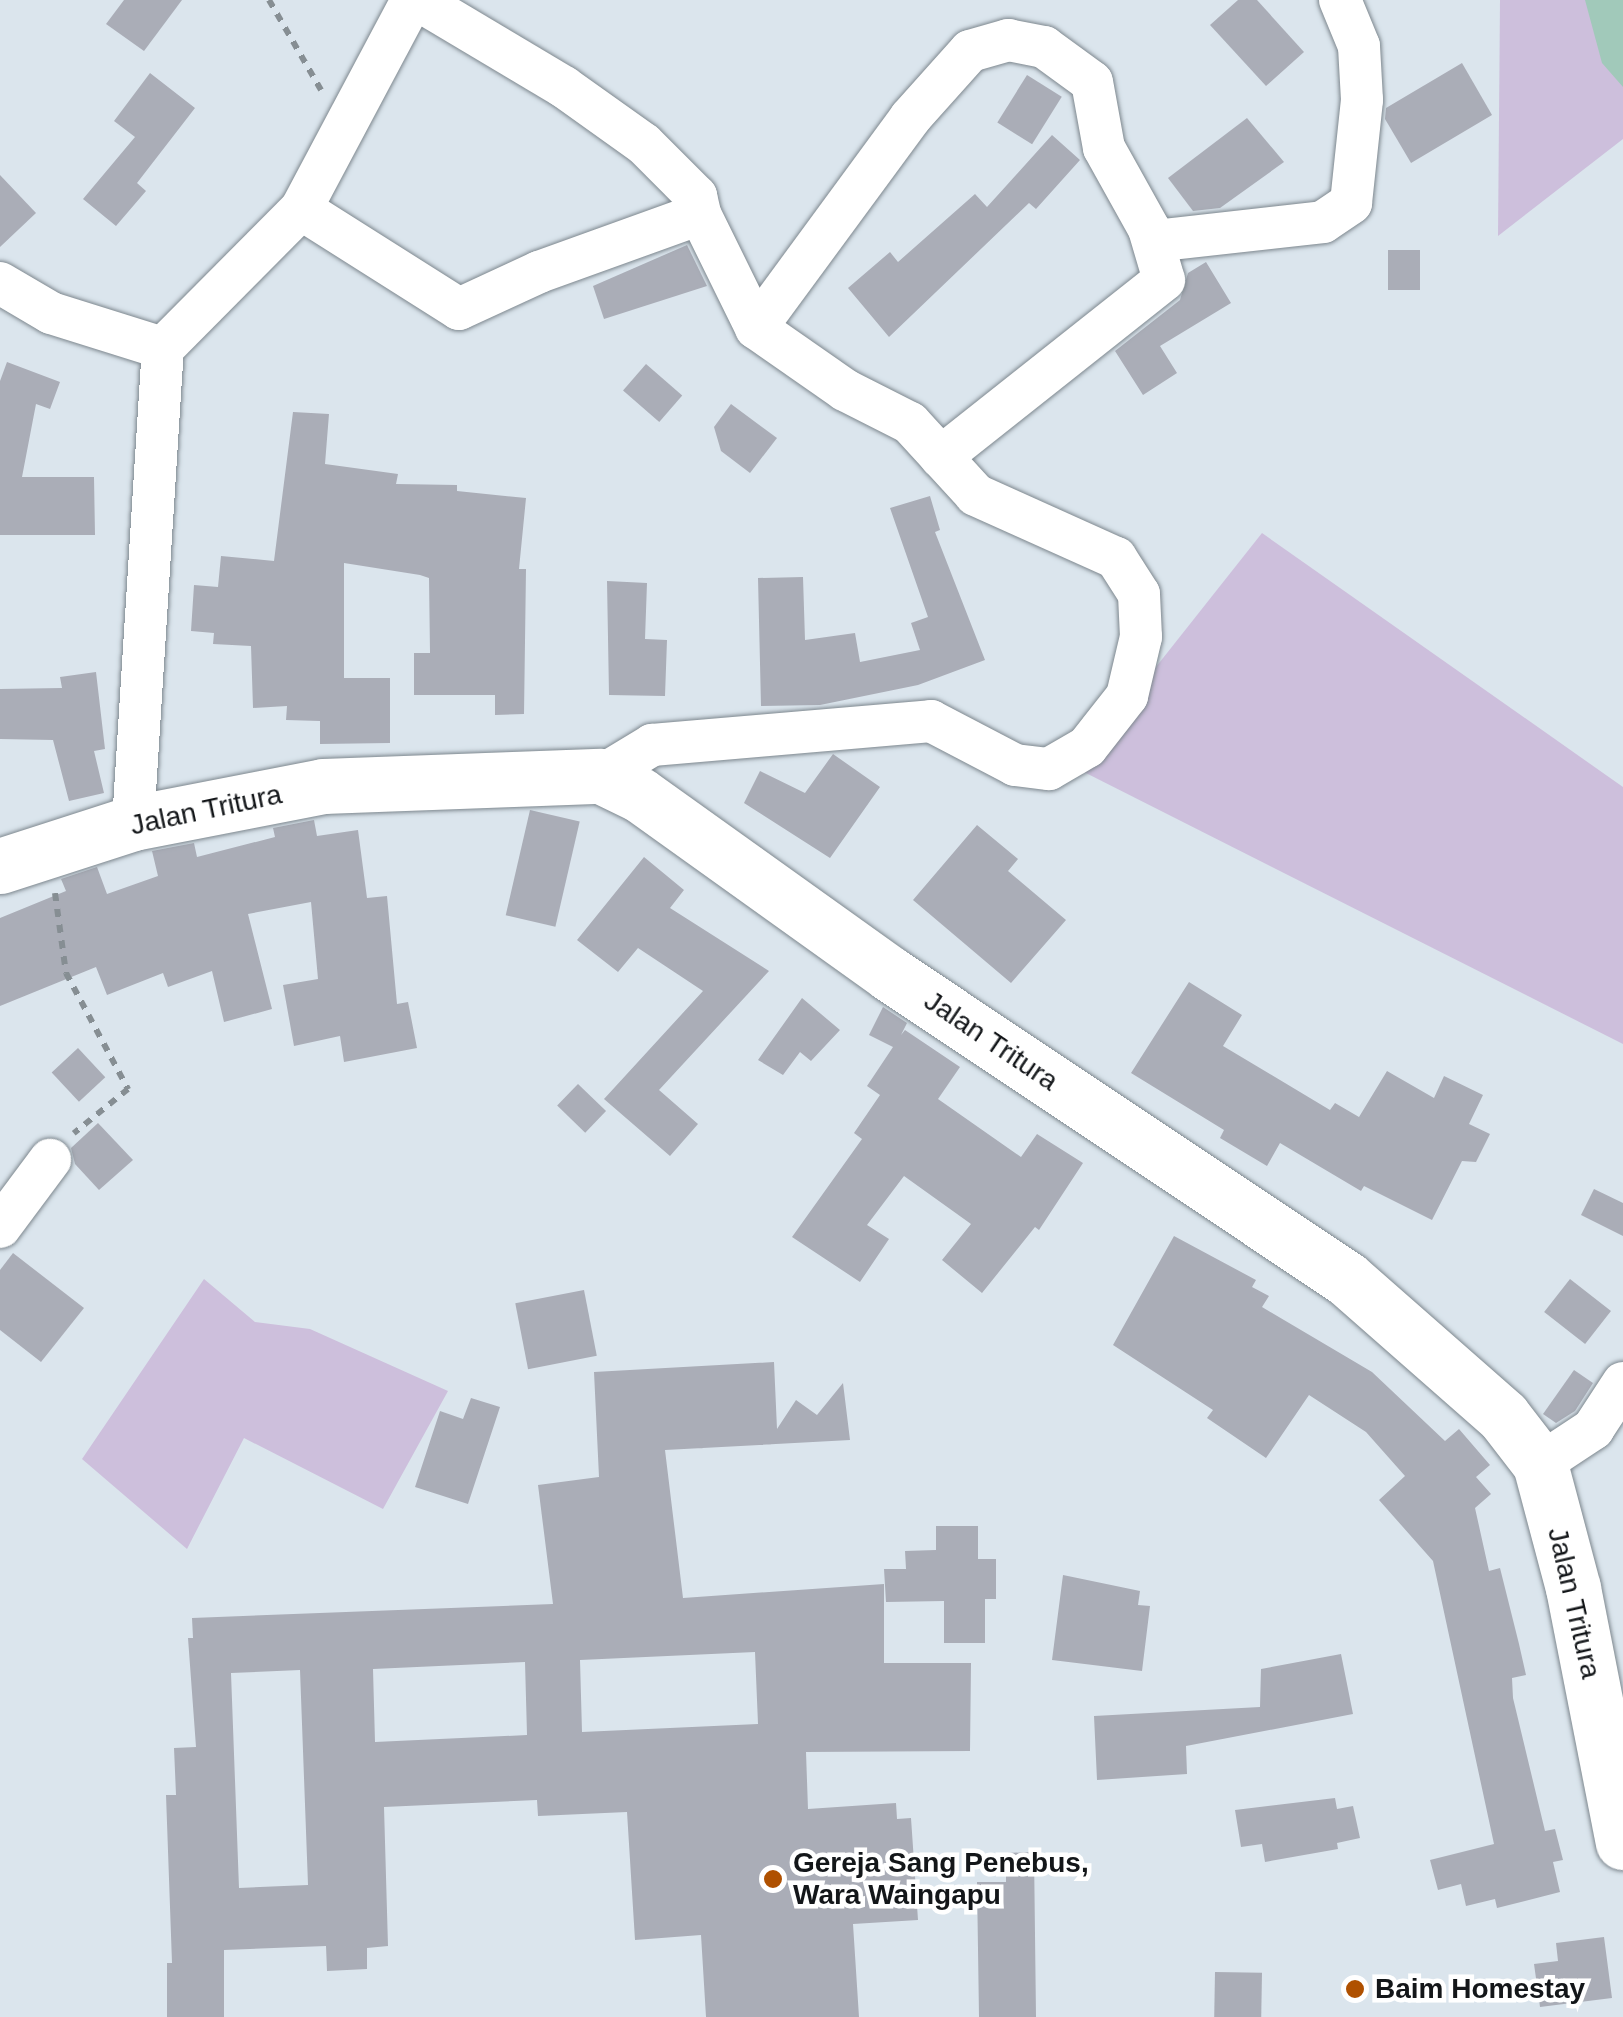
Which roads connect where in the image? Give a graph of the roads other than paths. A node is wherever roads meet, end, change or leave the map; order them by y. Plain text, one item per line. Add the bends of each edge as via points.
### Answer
1 (415, 0) edge
2 (1340, 0) edge
3 (301, 209) junction
4 (700, 214) junction
5 (1154, 241) junction
6 (0, 282) edge
7 (756, 328) junction
8 (163, 348) junction
9 (941, 457) junction
10 (601, 776) junction
11 (132, 824) junction
12 (24, 857) edge
13 (50, 1160) road end
14 (0, 1227) edge
15 (1623, 1382) edge
16 (1540, 1464) junction
17 (1623, 1842) edge

1 - 3 street
1 - 4 street via 564,87 644,144 696,196
2 - 5 street via 1359,46 1362,100 1351,203 1323,222
3 - 4 street via 459,309 539,272
3 - 8 street
4 - 7 street
5 - 7 street via 1104,148 1092,82 1044,47 1008,40 970,51 910,118
5 - 9 street via 1164,280 1152,295
6 - 8 street via 52,313
7 - 9 street via 845,390 910,423
8 - 11 street
9 - 10 street via 976,495 1099,549 1133,575 1141,637 1128,696 1087,747 1050,769 1015,765 931,721 652,745
10 - 11 street, Jalan Tritura via 322,786
10 - 16 street, Jalan Tritura via 679,821 890,974 1347,1279 1476,1388
11 - 12 street, Jalan Tritura
13 - 14 street
15 - 16 street via 1593,1430
16 - 17 street, Jalan Tritura via 1574,1588

